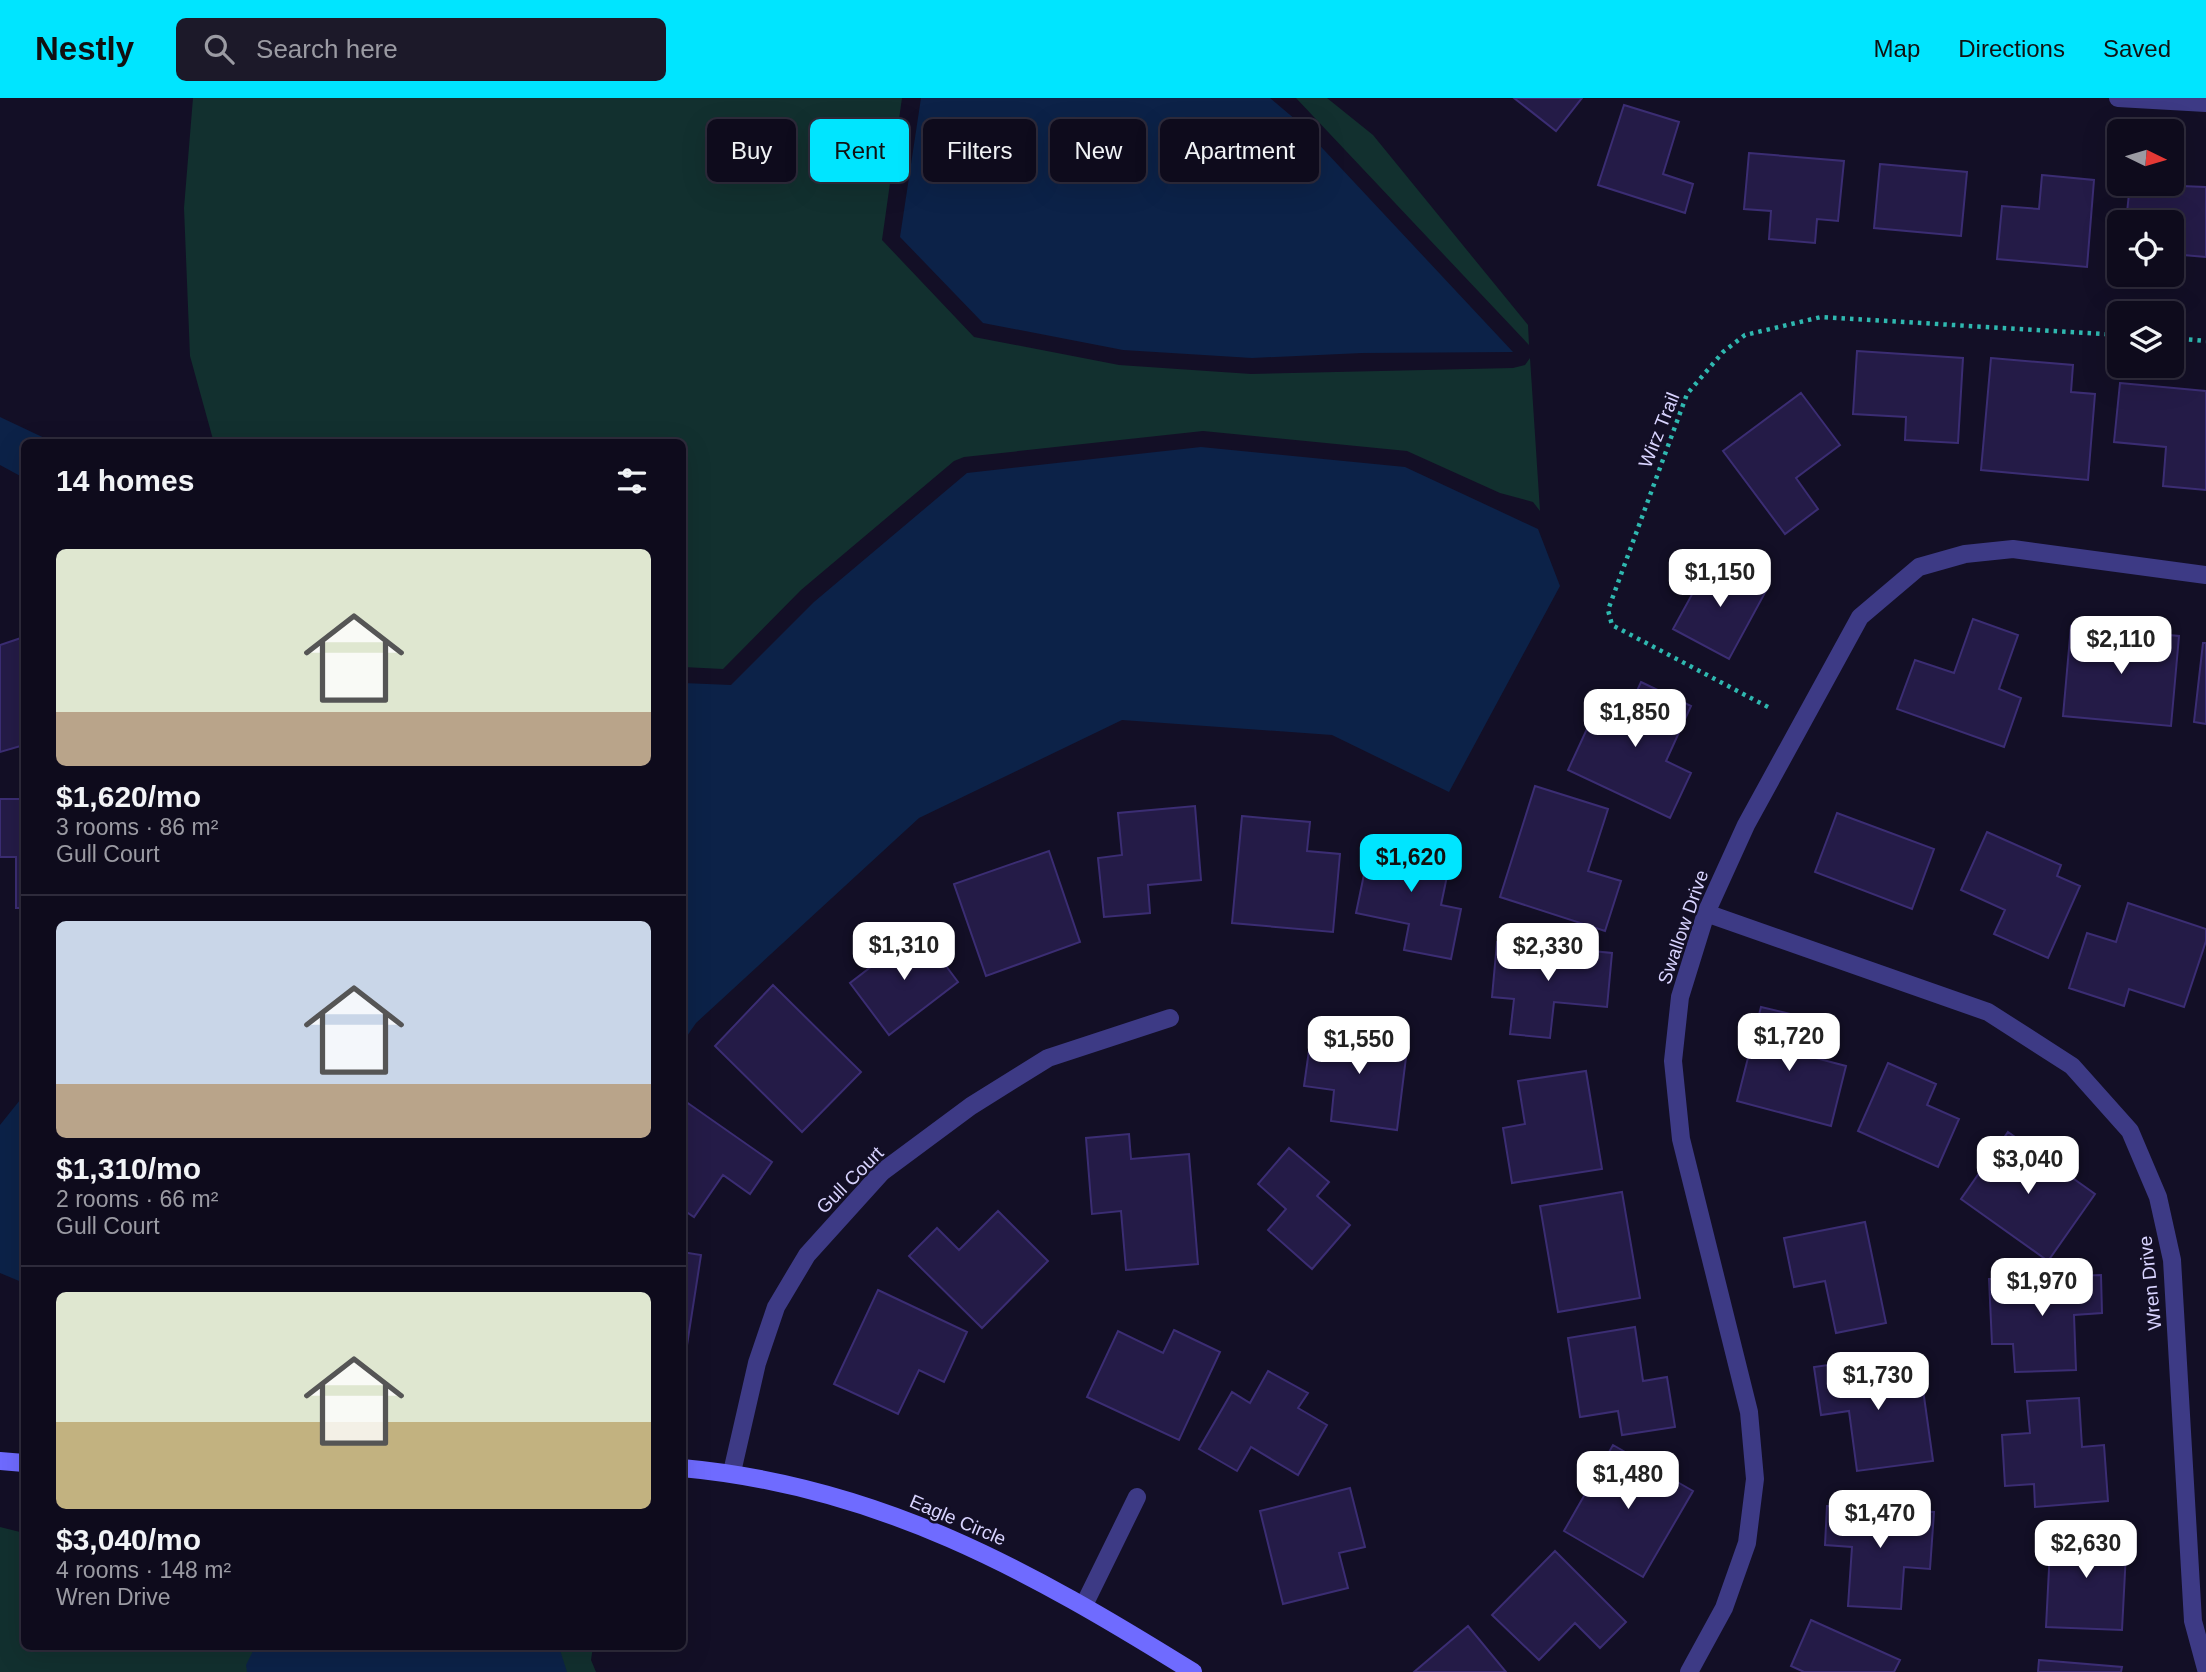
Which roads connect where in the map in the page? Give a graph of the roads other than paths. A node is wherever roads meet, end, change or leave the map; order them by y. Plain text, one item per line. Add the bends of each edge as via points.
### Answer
1 (2118, 98) edge
2 (2206, 103) edge
3 (2206, 575) edge
4 (1706, 913) junction
5 (1170, 1018) dead end
6 (0, 1461) edge
7 (21, 1462) edge
8 (686, 1468) edge
9 (732, 1472) junction
10 (1137, 1497) dead end
11 (1084, 1605) junction
12 (2206, 1669) edge
13 (1193, 1672) edge
14 (1689, 1672) edge

1 - 2 street
3 - 4 street, Swallow Drive via 2013,549 1965,554 1919,567 1860,617 1745,825
4 - 12 street, Wren Drive via 1988,1012 2072,1066 2130,1131 2158,1197 2172,1260 2193,1621
4 - 14 street, Swallow Drive via 1680,997 1673,1061 1681,1139 1749,1412 1755,1479 1747,1543 1724,1608
5 - 9 street, Gull Court via 1048,1058 971,1106 882,1172 807,1255 776,1307 757,1363
6 - 7 street
8 - 9 street, Eagle Circle
9 - 11 street, Eagle Circle via 854,1502 937,1531
10 - 11 street
11 - 13 street, Eagle Circle

